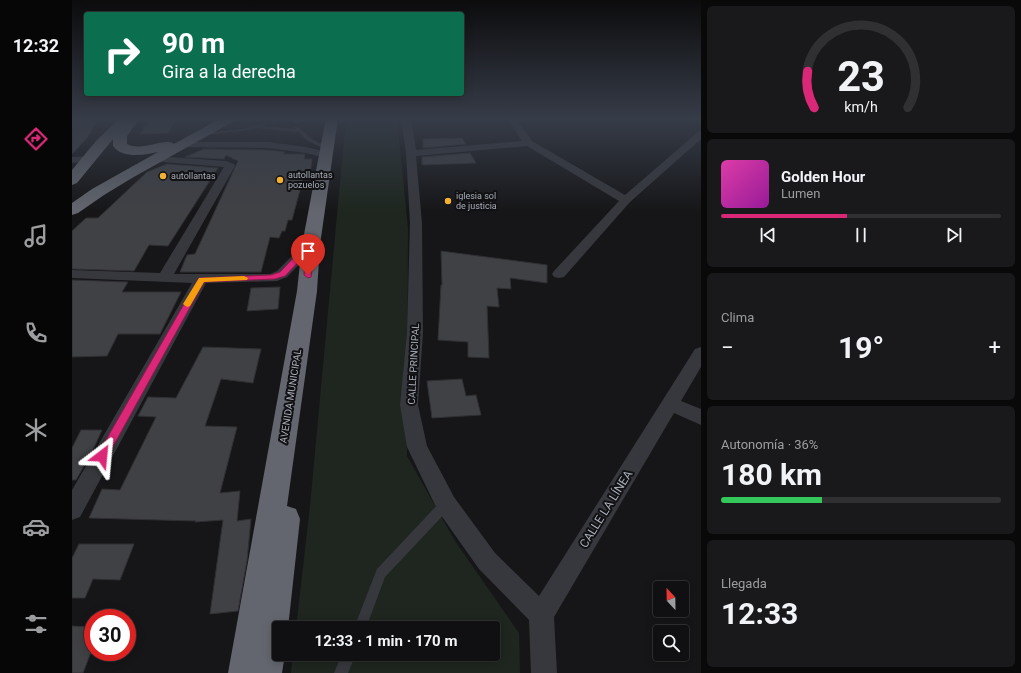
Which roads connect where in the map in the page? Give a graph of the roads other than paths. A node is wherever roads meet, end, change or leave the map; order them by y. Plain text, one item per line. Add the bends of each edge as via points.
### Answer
1 (97, 149) edge
2 (131, 149) edge
3 (150, 149) edge
4 (174, 149) edge
5 (301, 149) edge
6 (323, 149) edge
7 (335, 149) edge
8 (410, 149) edge
9 (453, 149) edge
10 (540, 149) edge
11 (683, 149) edge
12 (327, 152) junction
13 (411, 153) junction
14 (156, 159) junction
15 (72, 160) edge
16 (88, 162) junction
17 (134, 171) junction
18 (72, 180) edge
19 (626, 200) junction
20 (72, 210) edge
21 (311, 245) junction
22 (72, 274) edge
23 (559, 274) dead end
24 (165, 277) junction
25 (202, 279) junction
26 (701, 353) edge
27 (670, 404) junction
28 (701, 417) edge
29 (290, 441) junction
30 (446, 504) junction
31 (72, 510) edge
32 (541, 615) junction
33 (363, 621) edge
34 (346, 661) edge
35 (246, 673) edge
36 (264, 673) edge
37 (341, 673) edge
38 (544, 673) edge

1 - 16 highway
2 - 3 highway
4 - 14 highway
5 - 12 street
6 - 12 lane
7 - 29 highway, AVENIDA MUNICIPAL
8 - 13 street, CALLE PRINCIPAL
9 - 13 street
10 - 19 street
11 - 19 street
12 - 21 highway, AVENIDA MUNICIPAL
13 - 30 street, CALLE PRINCIPAL via 416,223 415,326 409,405 417,447
14 - 17 highway
14 - 24 street via 230,166
15 - 16 street
16 - 17 highway via 130,160 134,164
16 - 18 highway
17 - 20 highway
19 - 23 street
21 - 25 street via 282,274 272,278
21 - 29 highway, AVENIDA MUNICIPAL
22 - 24 street
24 - 25 street
25 - 31 street
26 - 27 street, CALLE LA LÍNEA
27 - 28 street
27 - 32 street, CALLE LA LÍNEA
29 - 35 highway, AVENIDA MUNICIPAL
29 - 36 highway, AVENIDA MUNICIPAL
30 - 32 street, CALLE PRINCIPAL via 487,561
30 - 33 lane via 382,573
32 - 38 street
34 - 37 lane

